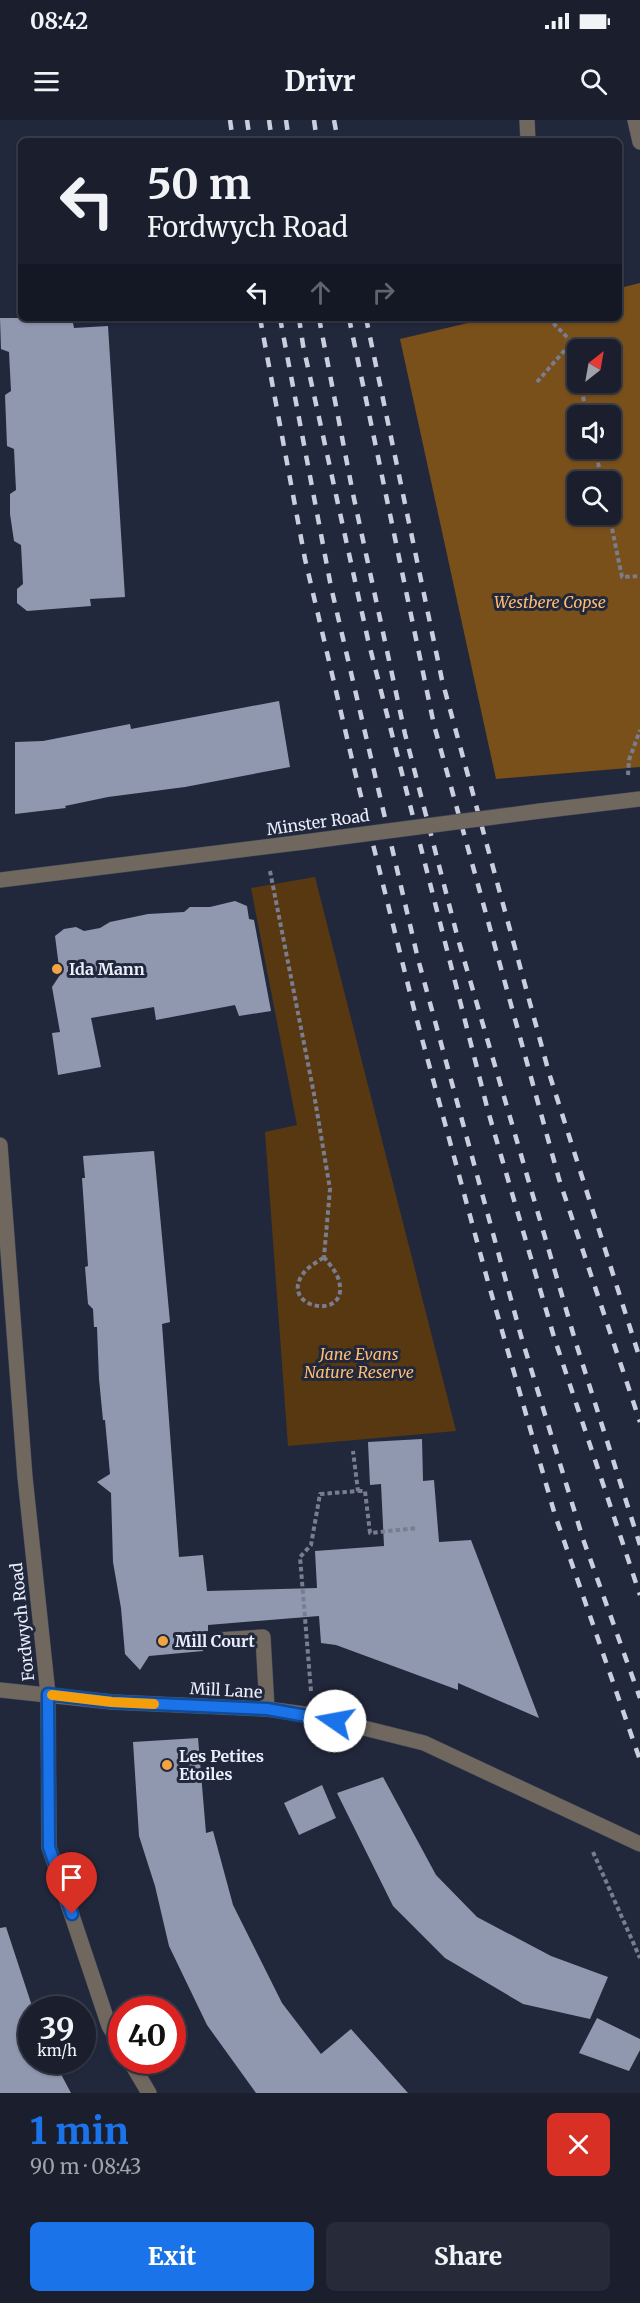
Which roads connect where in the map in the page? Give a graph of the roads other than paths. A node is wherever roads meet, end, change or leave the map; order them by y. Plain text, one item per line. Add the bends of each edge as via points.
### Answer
1 (527, 120) edge
2 (636, 120) edge
3 (528, 138) edge
4 (640, 141) edge
5 (633, 800) edge
6 (0, 880) edge
7 (0, 1145) edge
8 (217, 1640) dead end
9 (0, 1690) edge
10 (48, 1694) junction
11 (267, 1709) junction
12 (640, 1844) edge
13 (108, 2023) edge
14 (138, 2074) edge
15 (149, 2093) edge

1 - 3 street
2 - 4 street
5 - 6 street, Minster Road, bridge
7 - 10 street, Fordwych Road via 25,1478
8 - 11 street via 263,1637
9 - 10 street, Mill Lane
10 - 11 street, Mill Lane via 112,1702
10 - 13 street, Fordwych Road via 49,1847
11 - 12 street, Mill Lane via 424,1743
14 - 15 street

